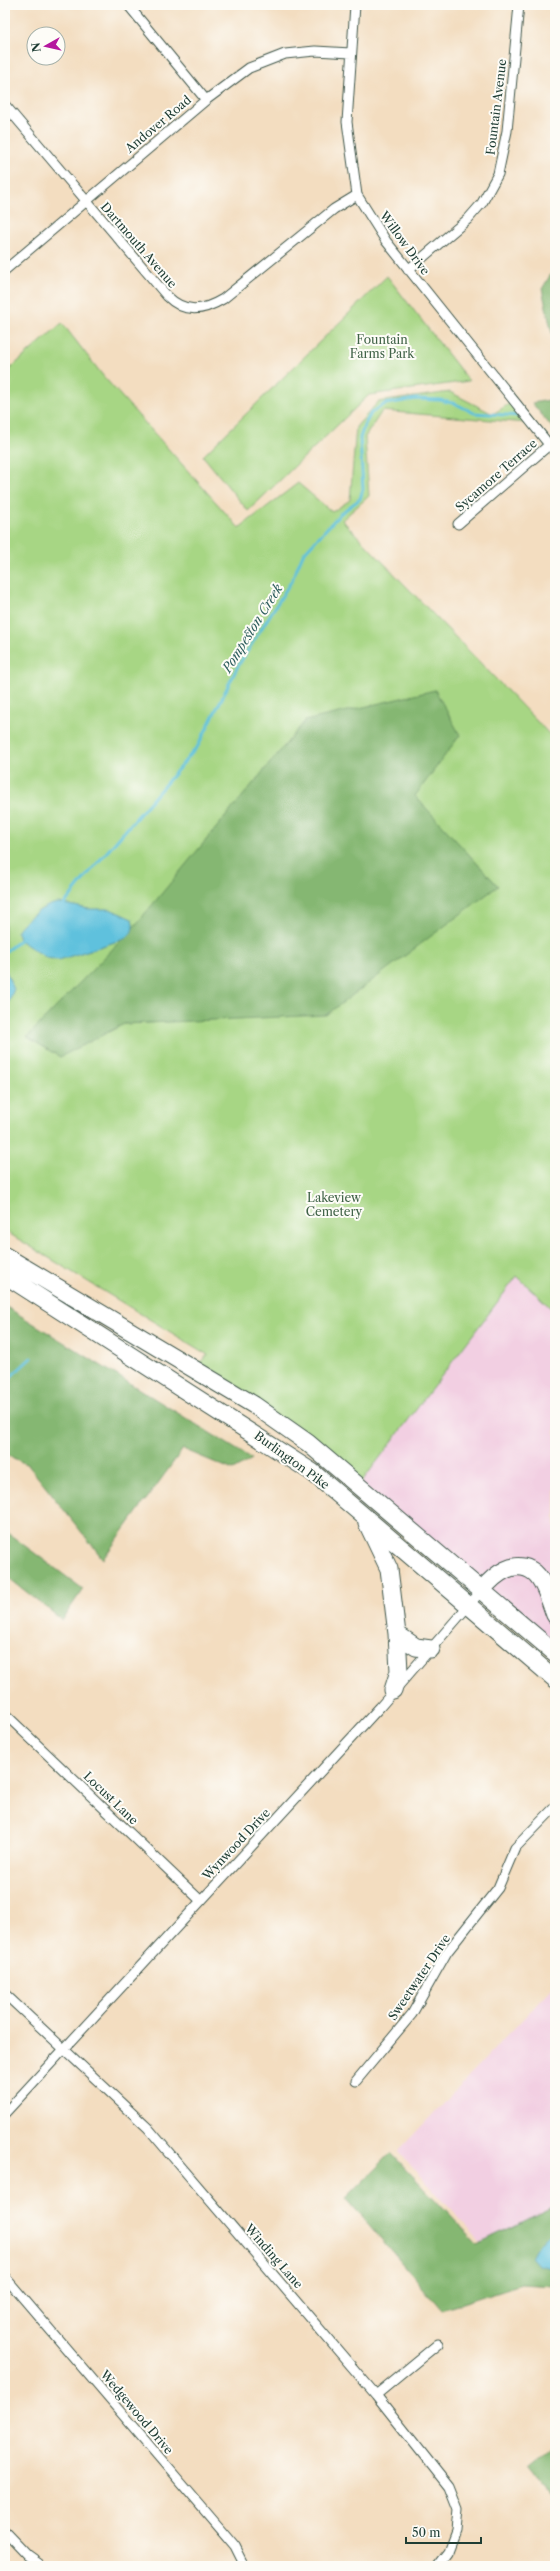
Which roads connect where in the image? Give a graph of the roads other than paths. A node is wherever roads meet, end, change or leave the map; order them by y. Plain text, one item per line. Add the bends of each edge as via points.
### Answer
1 (128, 5) edge
2 (355, 5) edge
3 (519, 5) edge
4 (351, 53) junction
5 (206, 100) junction
6 (5, 105) edge
7 (357, 195) junction
8 (86, 202) junction
9 (5, 270) edge
10 (408, 270) junction
11 (549, 445) junction
12 (555, 452) edge
13 (458, 524) dead end
14 (5, 1256) edge
15 (5, 1275) edge
16 (362, 1514) junction
17 (482, 1590) junction
18 (470, 1605) junction
19 (555, 1615) edge
20 (397, 1634) junction
21 (431, 1649) junction
22 (555, 1653) edge
23 (555, 1679) edge
24 (393, 1690) junction
25 (5, 1714) edge
26 (555, 1807) edge
27 (200, 1900) junction
28 (5, 1994) edge
29 (64, 2049) junction
30 (356, 2082) dead end
31 (5, 2113) edge
32 (5, 2277) edge
33 (438, 2344) dead end
34 (376, 2395) junction
35 (5, 2532) edge
36 (42, 2566) edge
37 (245, 2566) edge
38 (437, 2566) edge

1 - 5 street
2 - 4 street, Willow Drive
3 - 10 street, Fountain Avenue via 507,131 498,174 482,203 468,219
4 - 5 street, Andover Road via 315,51 285,54 249,68
4 - 7 street, Willow Drive via 347,122
5 - 8 street, Andover Road
6 - 8 street, Dartmouth Avenue
7 - 8 street, Dartmouth Avenue via 334,209 223,299 208,308 190,310 174,303 167,296
7 - 10 street, Willow Drive
8 - 9 street, Andover Road
10 - 11 street, Willow Drive
11 - 12 street, Willow Drive
11 - 13 street, Sycamore Terrace
14 - 17 highway, Burlington Pike via 281,1423 360,1484
15 - 16 highway, Burlington Pike via 271,1443 312,1472
16 - 18 highway, Burlington Pike
16 - 20 highway via 382,1550 389,1569
17 - 18 street, Wynwood Drive
17 - 19 highway via 504,1569 528,1570 534,1573 542,1585
17 - 22 highway, Burlington Pike
18 - 21 street, Wynwood Drive
18 - 23 highway, Burlington Pike
20 - 21 highway via 416,1647
20 - 24 highway via 399,1672
21 - 24 street, Wynwood Drive
24 - 27 street, Wynwood Drive
25 - 27 street, Locust Lane
26 - 30 street, Sweetwater Drive via 515,1848 498,1888 447,1952 412,2014
27 - 29 street, Wynwood Drive
28 - 29 street, Winding Lane
29 - 31 street, Wynwood Drive
29 - 34 street, Winding Lane via 148,2128
32 - 37 street, Wedgewood Drive via 235,2546
33 - 34 street
34 - 38 street, Winding Lane via 449,2487 456,2504 456,2531 448,2552
35 - 36 street via 28,2556

